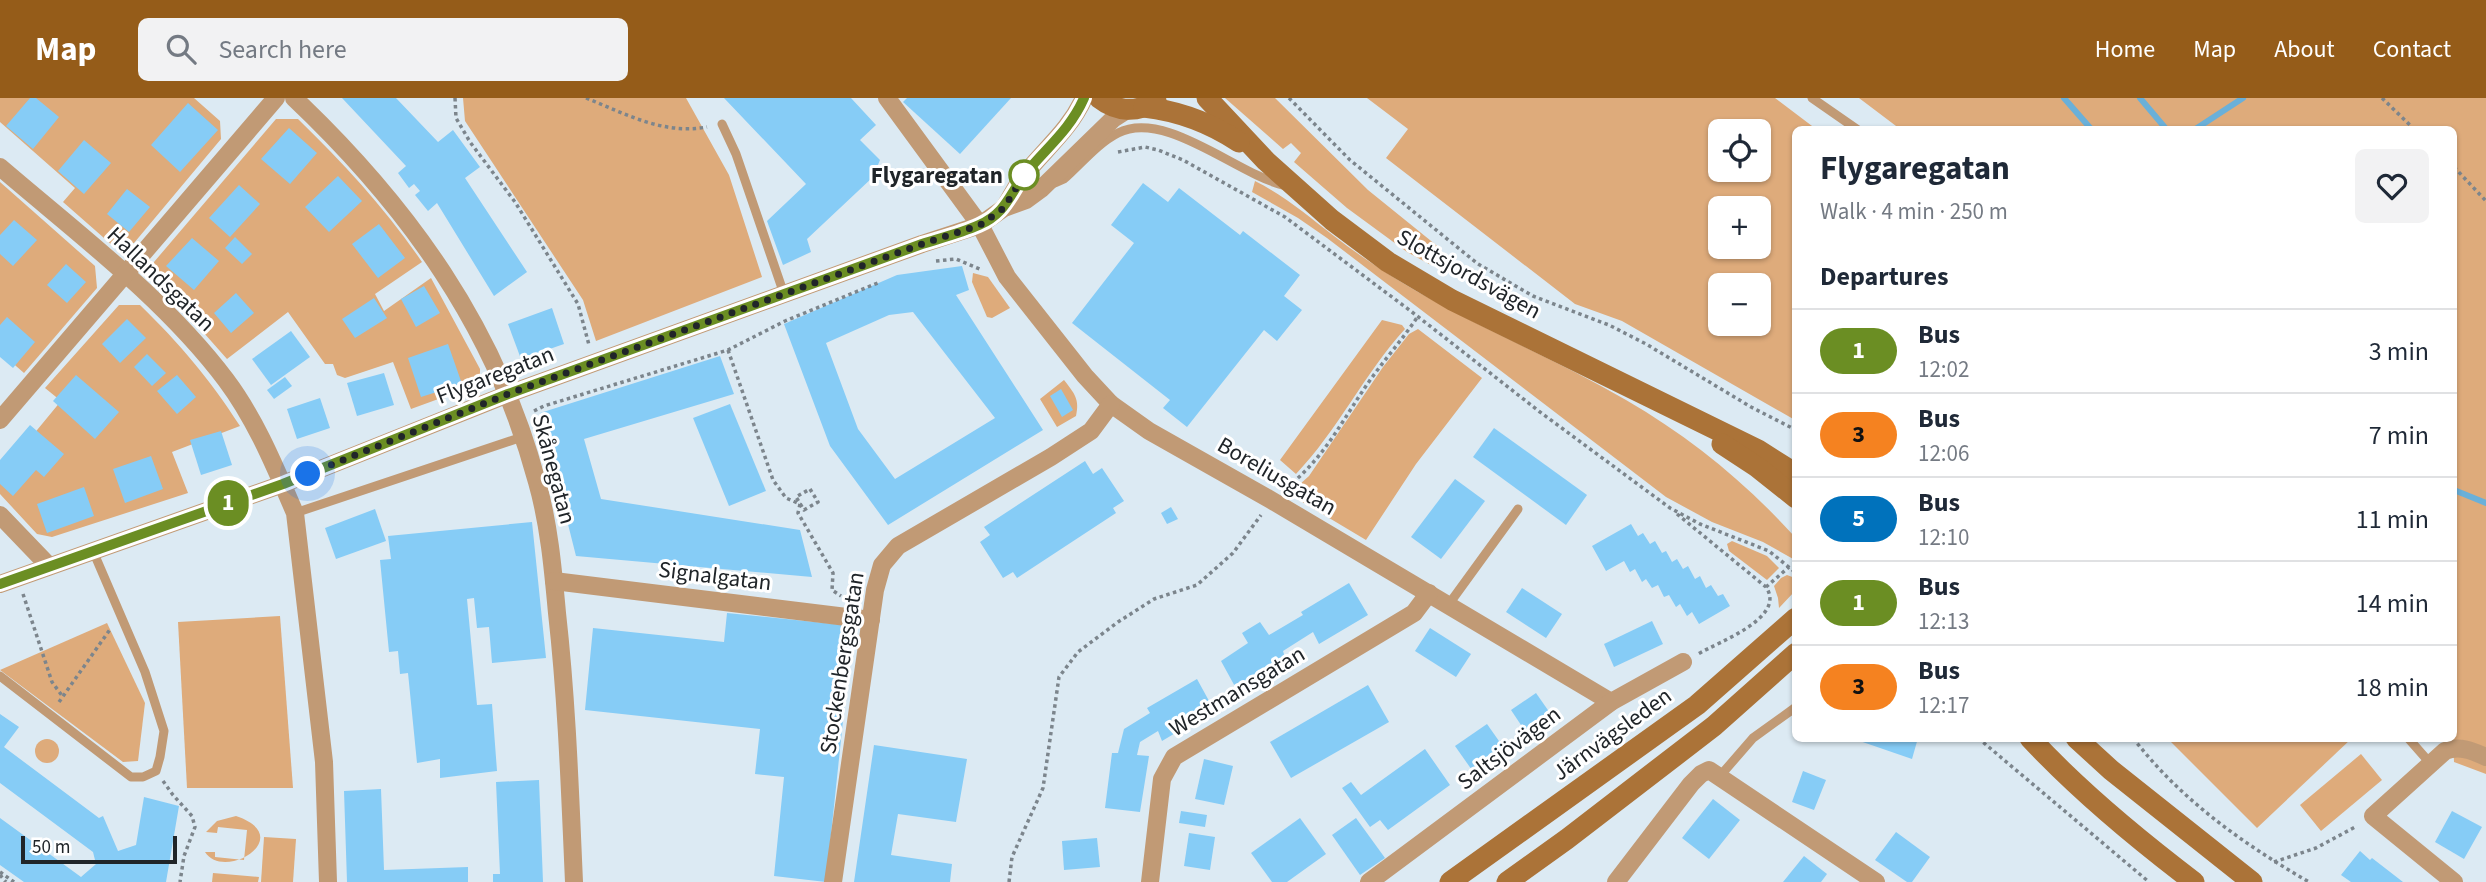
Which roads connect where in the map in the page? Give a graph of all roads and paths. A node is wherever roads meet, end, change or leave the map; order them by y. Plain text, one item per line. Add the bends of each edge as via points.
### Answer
1 (276, 98) edge
2 (294, 98) edge
3 (455, 98) edge
4 (586, 98) edge
5 (887, 98) edge
6 (1084, 98) edge
7 (1099, 98) edge
8 (1207, 98) edge
9 (1289, 98) edge
10 (1812, 98) edge
11 (2382, 98) edge
12 (1144, 105) edge
13 (722, 124) joint
14 (1852, 126) edge
15 (2411, 126) edge
16 (1158, 150) dead end
17 (1266, 162) junction
18 (0, 167) edge
19 (2457, 170) edge
20 (1296, 188) junction
21 (1041, 189) junction
22 (2486, 201) edge
23 (1004, 208) junction
24 (980, 225) junction
25 (935, 262) dead end
26 (989, 274) dead end
27 (125, 276) junction
28 (891, 277) dead end
29 (784, 294) junction
30 (1418, 316) junction
31 (591, 350) dead end
32 (729, 350) junction
33 (508, 394) junction
34 (1111, 404) junction
35 (0, 420) edge
36 (1792, 428) edge
37 (520, 429) junction
38 (283, 484) junction
39 (1792, 490) edge
40 (1271, 500) junction
41 (800, 504) junction
42 (1670, 508) junction
43 (1518, 509) dead end
44 (295, 513) junction
45 (0, 515) edge
46 (93, 551) junction
47 (48, 566) junction
48 (1789, 567) junction
49 (1792, 570) edge
50 (554, 581) junction
51 (0, 584) edge
52 (1766, 587) junction
53 (23, 592) dead end
54 (1429, 593) junction
55 (1449, 604) junction
56 (872, 613) junction
57 (120, 615) junction
58 (1792, 622) edge
59 (1792, 657) edge
60 (1683, 662) joint
61 (0, 676) edge
62 (63, 697) junction
63 (1611, 702) junction
64 (1792, 710) edge
65 (51, 715) junction
66 (1983, 742) edge
67 (2035, 742) edge
68 (2081, 742) edge
69 (2136, 742) edge
70 (2412, 742) edge
71 (2486, 757) edge
72 (2430, 763) junction
73 (156, 771) junction
74 (1715, 773) junction
75 (2373, 816) junction
76 (2274, 862) junction
77 (0, 874) edge
78 (1853, 876) edge
79 (6, 882) edge
80 (14, 882) edge
81 (180, 882) edge
82 (328, 882) edge
83 (574, 882) edge
84 (834, 882) edge
85 (1009, 882) edge
86 (1150, 882) edge
87 (1369, 882) edge
88 (1451, 882) edge
89 (1507, 882) edge
90 (1616, 882) edge
91 (1876, 882) edge
92 (2149, 882) edge
93 (2194, 882) edge
94 (2252, 882) edge
95 (2309, 882) edge
96 (2454, 882) edge

1 - 27 street
2 - 33 street, Skånegatan via 370,175 433,256
3 - 31 path via 456,118 470,142 515,201 578,304
4 - 13 path via 665,128
5 - 24 street, Boreliusgatan
6 - 23 street, Flygaregatan via 1064,132 1024,175
7 - 12 main road, Slottsjordsvägen via 1112,106
8 - 17 main road, Slottsjordsvägen
9 - 36 path via 1350,160 1478,264 1533,296 1646,344
10 - 14 lane
11 - 15 path
12 - 17 main road, Slottsjordsvägen via 1197,119
12 - 21 street, Flygaregatan via 1096,134
13 - 29 lane
16 - 30 path via 1285,217
17 - 20 main road, Slottsjordsvägen
18 - 27 street, Hallandsgatan
19 - 22 path
20 - 21 lane via 1275,183 1172,133 1149,128 1119,132 1064,179
20 - 39 main road, Slottsjordsvägen via 1388,262 1451,300 1628,385
21 - 23 street, Flygaregatan
23 - 24 street, Flygaregatan
24 - 29 street, Flygaregatan
24 - 34 street, Boreliusgatan via 1007,276
25 - 26 path via 956,259
27 - 35 street
27 - 38 street, Hallandsgatan via 179,325 226,381
28 - 32 path
29 - 33 street, Flygaregatan
30 - 40 path via 1307,473
30 - 42 path
32 - 37 path via 544,406
32 - 41 path via 774,480 786,498
33 - 37 street, Skånegatan
33 - 38 street, Flygaregatan
34 - 40 street, Boreliusgatan via 1149,431
34 - 56 street, Stockenbergsgatan via 1091,431 898,546 879,570
37 - 44 lane
37 - 50 street, Skånegatan via 538,483
38 - 44 street, Hallandsgatan
38 - 46 street, Flygaregatan
40 - 54 street, Boreliusgatan
40 - 85 path via 1233,553 1197,585 1154,599 1118,622 1078,652 1059,677 1043,788 1012,857
41 - 41 path via 804,510 818,502 810,489 796,497
41 - 56 path via 798,513 833,573 832,590
42 - 48 path via 1769,551
42 - 52 path
43 - 55 lane
44 - 82 street via 324,762
45 - 47 street
46 - 47 street, Flygaregatan
46 - 57 lane
47 - 51 street, Flygaregatan
48 - 49 path
48 - 52 path
50 - 56 street, Signalgatan
50 - 83 street, Skånegatan via 566,697
52 - 60 path via 1769,608 1758,622
53 - 62 path via 52,682
54 - 55 street, Boreliusgatan
54 - 86 street, Westmansgatan via 1414,613 1174,757 1162,779
55 - 63 street, Boreliusgatan
56 - 84 street, Stockenbergsgatan
57 - 62 path
57 - 73 lane via 164,731
58 - 88 main road, Järnvägsleden via 1697,705
59 - 89 main road via 1714,726
60 - 63 street, Saltsjövägen
61 - 65 lane
62 - 65 path
63 - 87 street, Saltsjövägen
64 - 74 lane
65 - 73 lane via 131,777
66 - 92 path
67 - 93 main road via 2142,843
68 - 94 main road
69 - 76 path via 2186,798
70 - 72 lane
71 - 72 street via 2453,748
72 - 75 street
73 - 81 path via 192,816 195,827
74 - 78 street
74 - 90 street via 1701,774 1691,784
75 - 76 path via 2316,848
75 - 96 street
76 - 95 path
77 - 79 path
77 - 80 path
78 - 91 street

